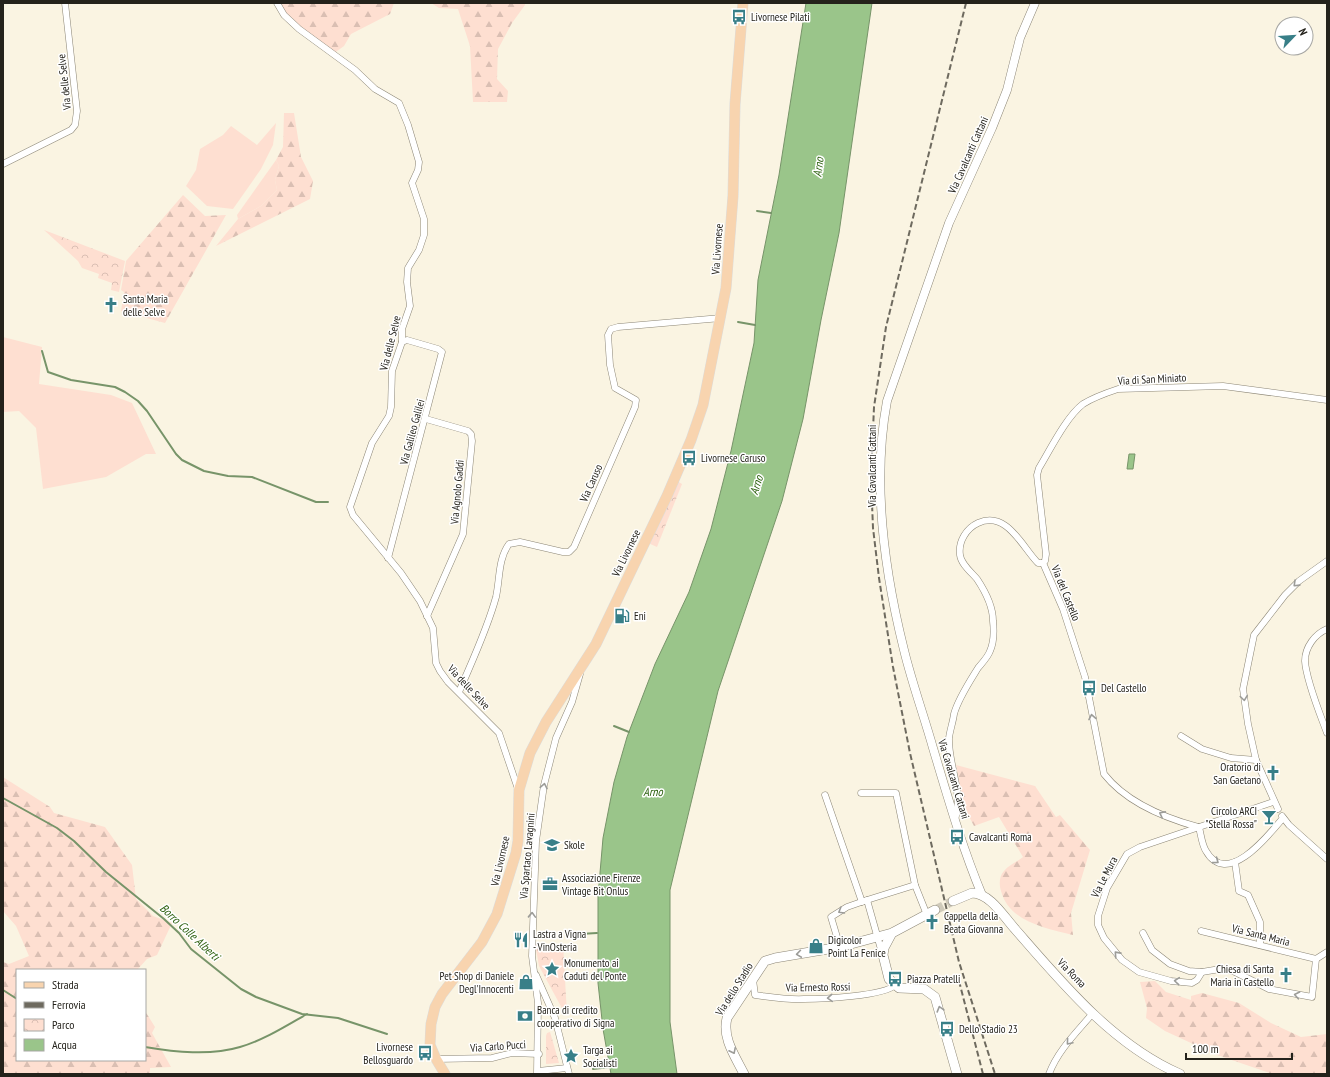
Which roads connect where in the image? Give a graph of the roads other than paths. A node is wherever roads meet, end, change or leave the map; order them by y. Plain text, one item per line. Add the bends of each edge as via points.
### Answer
1 (65, 3) edge
2 (277, 3) edge
3 (743, 3) edge
4 (1035, 3) edge
5 (3, 164) edge
6 (721, 318) junction
7 (402, 342) junction
8 (1327, 400) edge
9 (426, 419) junction
10 (388, 558) junction
11 (1327, 562) edge
12 (1043, 563) junction
13 (428, 616) junction
14 (1325, 631) edge
15 (582, 667) junction
16 (459, 692) junction
17 (1327, 733) edge
18 (1181, 736) dead end
19 (1256, 760) junction
20 (519, 790) junction
21 (861, 793) dead end
22 (825, 795) dead end
23 (1273, 802) junction
24 (1281, 814) junction
25 (955, 819) junction
26 (1199, 827) junction
27 (1327, 859) edge
28 (1234, 862) junction
29 (915, 885) junction
30 (982, 895) junction
31 (864, 901) junction
32 (952, 901) tunnel mouth
33 (935, 910) tunnel mouth
34 (927, 915) junction
35 (1201, 931) dead end
36 (892, 933) junction
37 (1143, 933) dead end
38 (878, 937) junction
39 (1260, 945) junction
40 (840, 947) junction
41 (1327, 952) edge
42 (883, 954) junction
43 (1316, 959) junction
44 (533, 968) junction
45 (1202, 972) junction
46 (753, 980) junction
47 (895, 985) junction
48 (1093, 1013) junction
49 (539, 1054) junction
50 (436, 1059) junction
51 (568, 1071) edge
52 (537, 1072) edge
53 (1174, 1073) edge
54 (444, 1074) edge
55 (744, 1074) edge
56 (958, 1074) edge
57 (1049, 1074) edge

1 - 5 street, Via delle Selve via 78,111 75,125 71,130
2 - 7 street, Via delle Selve via 284,15 299,29 355,70 375,89 399,103 408,125 419,162 412,188 425,225 419,250 408,268 410,306 402,329
3 - 6 main road, Via Livornese via 735,104 733,196 726,288
4 - 25 street, Via Cavalcanti Cattani via 1020,38 1007,90 949,224 887,401 882,430 881,482 890,585 904,650
6 - 15 main road, Via Livornese via 703,406 691,440 603,630
6 - 16 street, Via Caruso via 611,329 608,335 612,381 615,388 636,400 635,407 574,547 569,552 563,552 520,542 509,544 504,552 494,602
7 - 9 street, Via Galileo Galilei via 407,340 442,352
7 - 10 street, Via delle Selve via 392,370 389,416 372,442 350,507 353,515
8 - 12 street, Via di San Miniato via 1223,386 1118,389 1082,405 1062,432 1037,475 1046,554
9 - 10 street, Via Galileo Galilei
9 - 13 street, Via Agnolo Gaddi via 468,431 472,441 463,534
10 - 13 street, Via delle Selve via 412,588
11 -> 19 street via 1299,581 1254,635 1243,689
12 - 25 street, Via del Castello via 1038,563 1016,534 999,522 979,522 964,535 960,545 960,555 987,596 994,620 990,651 967,686 955,711 949,737 958,804
26 -> 12 street, Via del Castello via 1175,821 1132,799 1111,783 1104,774 1085,677 1063,609
13 - 16 street, Via delle Selve via 434,636 436,662 448,682
14 - 17 street via 1311,641 1305,661
15 - 20 main road, Via Livornese via 546,722 530,753
44 -> 15 street, Via Spartaco Lavagnini via 534,860 544,785 556,738 572,702
16 - 20 street, Via delle Selve via 498,733
18 - 19 street via 1202,749 1231,758
19 - 23 street
20 - 50 main road, Via Livornese via 518,841 509,878 497,914 482,942 435,1007 430,1045
21 - 29 street via 896,793
22 - 31 street
23 - 24 street
23 - 26 street
24 - 27 street via 1289,825
24 - 28 street via 1253,850
25 - 30 street, Via Cavalcanti Cattani
26 -> 28 street via 1206,851 1217,864
45 -> 26 street, Via Le Mura via 1192,983 1171,981 1139,972 1122,960 1104,938 1098,925 1098,916 1107,888 1127,854
28 - 39 street via 1239,891 1248,895 1258,915
29 - 31 street
29 - 34 street
30 - 32 main road via 969,893
30 - 48 main road, Via Roma
31 - 38 street
31 -> 40 street via 847,906 831,916
33 - 34 main road
34 - 36 main road
35 - 39 street, Via Santa Maria
36 - 38 main road
36 - 42 main road
37 - 45 street via 1152,950 1170,964 1189,971
38 - 40 main road
38 - 42 street
39 - 43 street, Via Santa Maria
40 -> 46 main road, Via dello Stadio via 765,961
41 - 43 street
42 - 47 main road via 888,977
43 -> 45 street via 1312,997 1269,989 1233,971 1220,969
44 - 49 street, Via Spartaco Lavagnini via 538,1003
44 - 51 street via 555,1018
47 -> 46 street, Via Ernesto Rossi via 889,990 855,996 803,999 754,995
46 -> 55 main road, Via dello Stadio via 727,1018 725,1027 729,1044
56 -> 47 main road via 936,997 924,989
48 - 53 main road, Via Roma via 1130,1044
48 -> 57 street via 1062,1049
49 - 50 street, Via Carlo Pucci via 512,1053 492,1058
49 - 52 street, Via Spartaco Lavagnini
50 - 54 main road, Via Livornese
51 - 52 street

